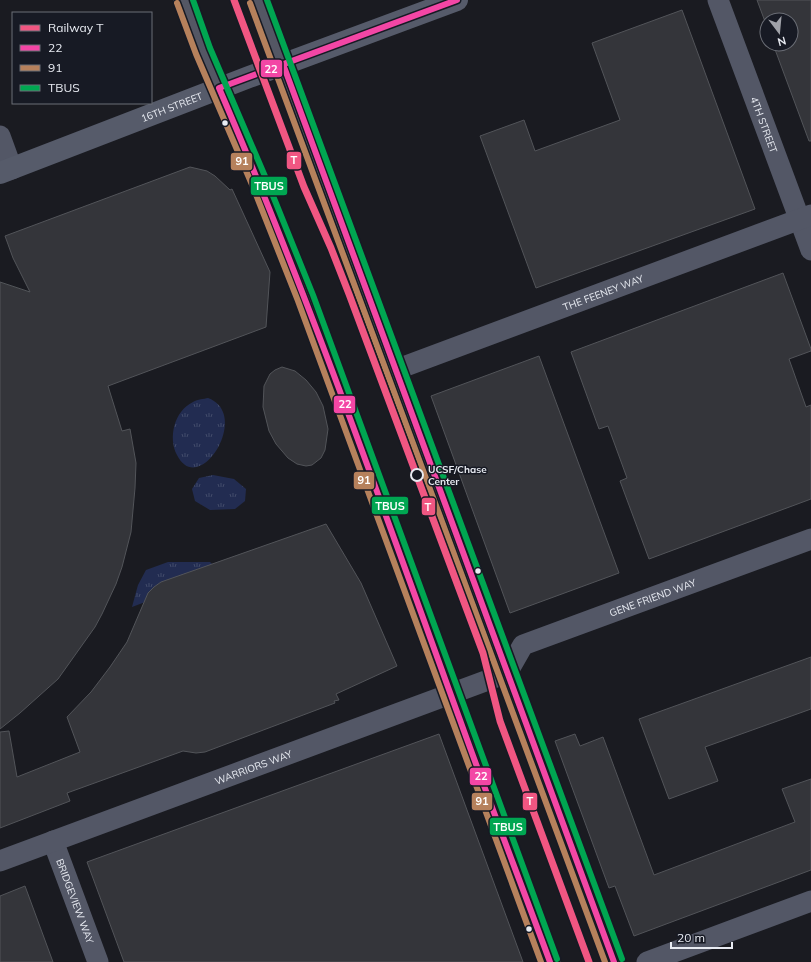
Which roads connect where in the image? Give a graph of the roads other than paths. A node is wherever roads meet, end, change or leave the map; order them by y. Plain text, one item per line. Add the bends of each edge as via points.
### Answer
1 (184, 0) edge
2 (258, 0) edge
3 (457, 0) edge
4 (718, 0) edge
5 (283, 64) junction
6 (219, 88) junction
7 (0, 136) edge
8 (6, 171) edge
9 (805, 218) edge
10 (811, 250) edge
11 (395, 370) junction
12 (811, 539) edge
13 (507, 673) junction
14 (451, 694) junction
15 (53, 841) junction
16 (0, 861) edge
17 (811, 901) edge
18 (98, 962) edge
19 (550, 962) edge
20 (614, 962) edge
21 (647, 962) edge

1 - 6 main road
2 - 5 main road
3 - 5 main road, 16TH STREET
4 - 9 street, 4TH STREET
5 - 6 main road, 16TH STREET
5 - 11 main road
6 - 8 main road, 16TH STREET
6 - 14 main road via 306,298
7 - 8 street
9 - 10 street, 4TH STREET
9 - 11 street, THE FEENEY WAY
11 - 13 main road
12 - 13 street, GENE FRIEND WAY via 523,645
13 - 14 street, WARRIORS WAY
13 - 20 main road
14 - 15 street, WARRIORS WAY
14 - 19 main road
15 - 16 street, WARRIORS WAY
15 - 18 street, BRIDGEVIEW WAY
17 - 21 street

